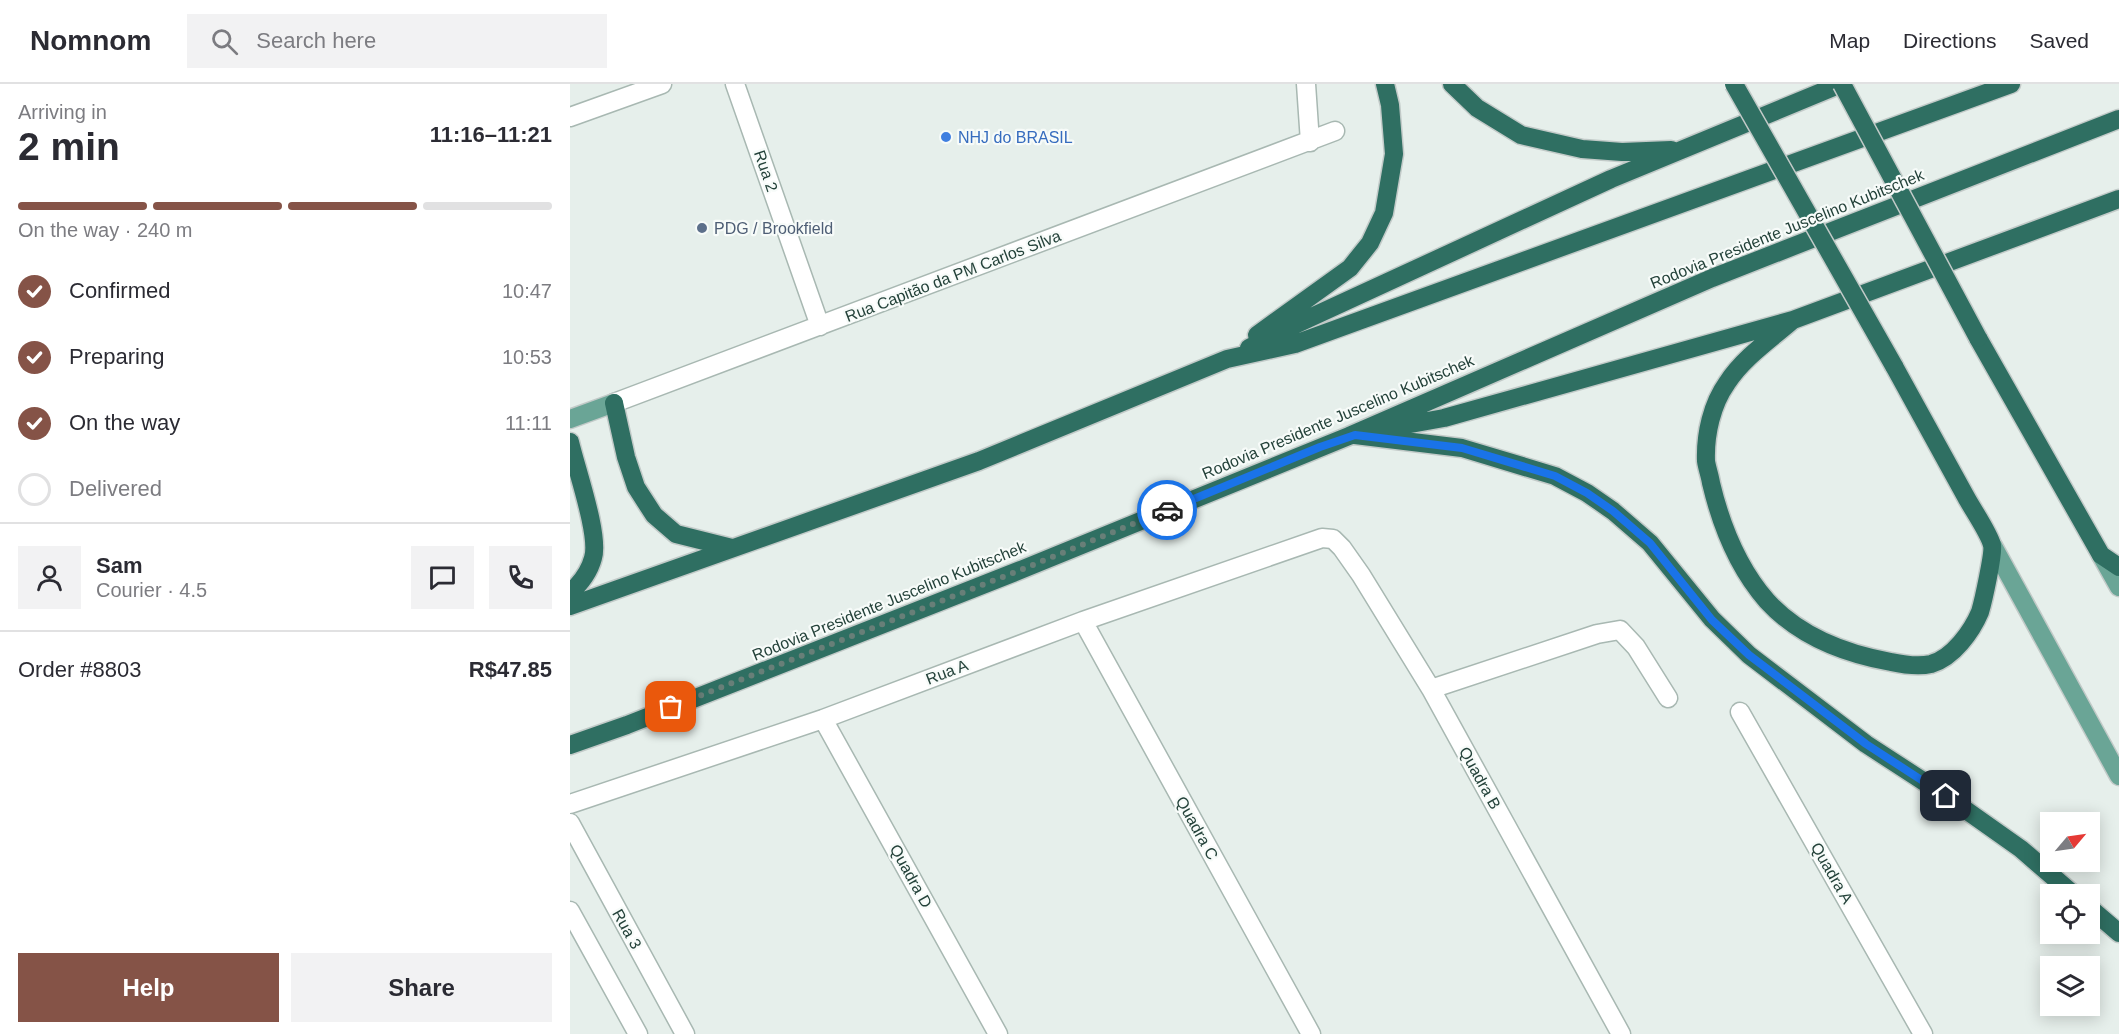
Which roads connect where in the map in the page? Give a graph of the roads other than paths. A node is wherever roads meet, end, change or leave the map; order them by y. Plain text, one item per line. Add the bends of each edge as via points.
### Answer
1 (662, 84) edge
2 (735, 84) edge
3 (1306, 84) edge
4 (1385, 84) edge
5 (1452, 84) edge
6 (1734, 84) edge
7 (1841, 84) edge
8 (2011, 84) edge
9 (570, 117) edge
10 (2119, 119) edge
11 (1335, 131) dead end
12 (1311, 142) junction
13 (1682, 150) junction
14 (2118, 200) edge
15 (1793, 320) junction
16 (820, 326) junction
17 (1229, 358) junction
18 (614, 403) junction
19 (570, 419) edge
20 (1352, 435) junction
21 (570, 442) edge
22 (1323, 538) joint
23 (1993, 546) junction
24 (732, 548) junction
25 (2101, 555) junction
26 (2119, 567) edge
27 (2119, 587) edge
28 (570, 593) edge
29 (570, 606) edge
30 (1083, 621) junction
31 (1431, 689) junction
32 (1668, 698) dead end
33 (1740, 712) dead end
34 (823, 719) junction
35 (627, 725) junction
36 (570, 745) edge
37 (570, 755) edge
38 (2119, 776) edge
39 (570, 804) edge
40 (570, 824) edge
41 (2061, 884) edge
42 (570, 911) edge
43 (2100, 917) edge
44 (2119, 933) edge
45 (638, 1034) edge
46 (685, 1034) edge
47 (998, 1034) edge
48 (1311, 1034) edge
49 (1621, 1034) edge
50 (1923, 1034) edge

1 - 9 street
2 - 16 street, Rua 2
3 - 12 street
4 - 17 highway via 1394,154 1384,213 1370,243 1350,268 1268,325
5 - 13 highway via 1478,108 1521,135 1582,149
6 - 23 highway, bridge
7 - 13 highway
7 - 25 highway, bridge
8 - 17 highway via 1295,344
10 - 20 highway, Rodovia Presidente Juscelino Kubitschek via 1712,278
11 - 12 street, Rua Capitão da PM Carlos Silva
12 - 16 street, Rua Capitão da PM Carlos Silva
13 - 17 highway via 1611,179
14 - 15 highway
15 - 20 highway via 1444,418
15 - 23 highway via 1727,382 1713,410 1708,435 1706,461 1720,518 1767,601 1803,630 1861,657 1918,666 1935,663 1962,641 1977,619
16 - 18 street, Rua Capitão da PM Carlos Silva
17 - 24 highway via 979,461
18 - 19 main road, Rua Capitão da PM Carlos Silva
18 - 24 highway via 636,487 654,515 676,534
20 - 35 highway, Rodovia Presidente Juscelino Kubitschek
20 - 41 highway via 1462,448 1555,476 1587,493 1650,543 1712,620 1749,655 1866,744 2021,849
21 - 28 highway via 593,532 594,556 583,581
22 - 30 street, Rua A
22 - 31 street, Quadra B via 1333,539 1361,575
23 - 38 main road
24 - 29 highway
25 - 26 highway
25 - 27 main road
30 - 34 street, Rua A
30 - 48 street, Quadra C
31 - 32 street via 1597,633 1620,630 1636,647
31 - 49 street, Quadra B
33 - 50 street, Quadra A
34 - 39 street, Rua A
34 - 47 street, Quadra D
35 - 36 highway, Rodovia Presidente Juscelino Kubitschek
35 - 37 highway
40 - 46 street, Rua 3
42 - 45 street
43 - 44 highway

